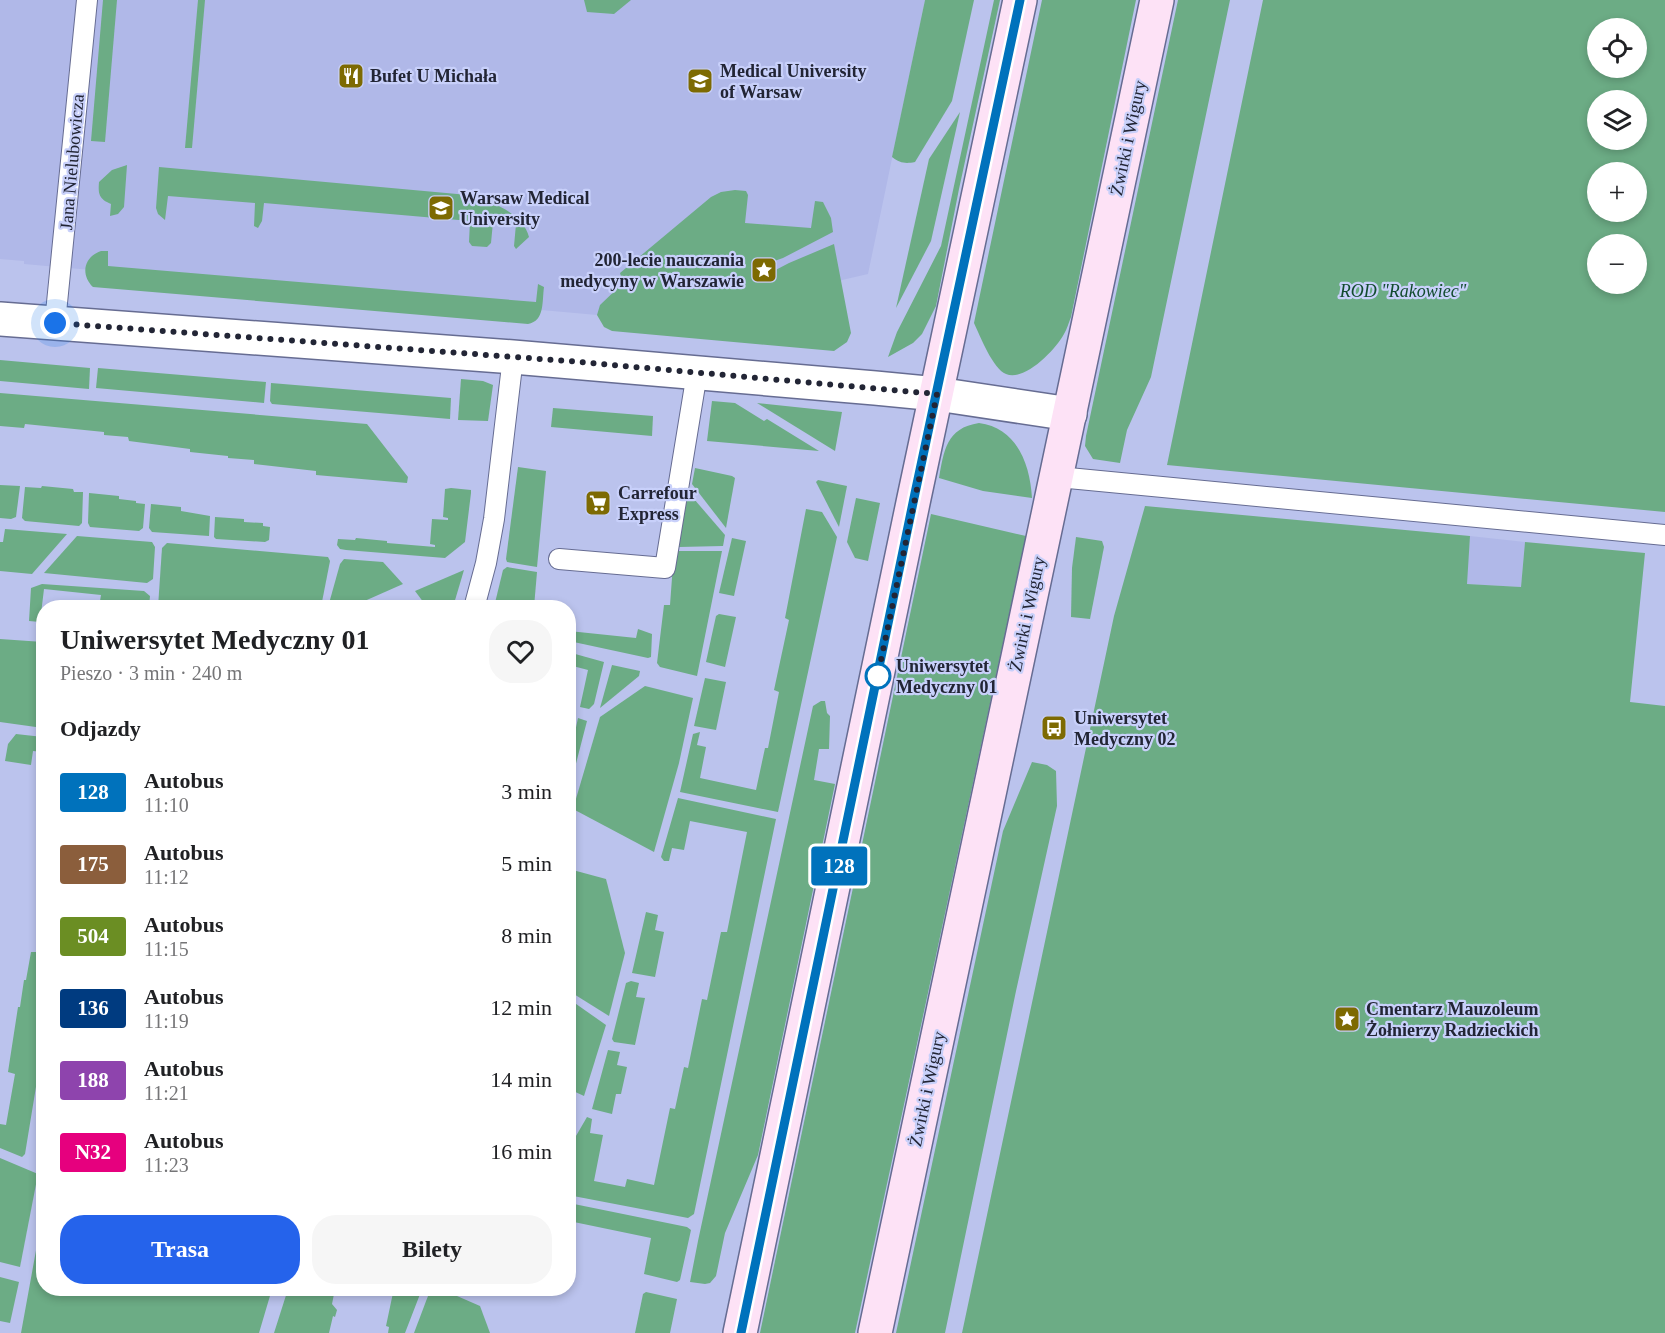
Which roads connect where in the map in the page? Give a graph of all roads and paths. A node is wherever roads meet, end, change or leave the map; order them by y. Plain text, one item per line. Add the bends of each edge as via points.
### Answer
1 (87, 0) edge
2 (1020, 0) edge
3 (1157, 0) edge
4 (0, 319) edge
5 (55, 323) junction
6 (513, 357) junction
7 (697, 373) junction
8 (937, 394) junction
9 (1070, 414) junction
10 (1058, 477) junction
11 (1665, 535) edge
12 (559, 560) dead end
13 (476, 600) edge
14 (741, 1333) edge
15 (875, 1333) edge

1 - 5 lane, Jana Nielubowicza
2 - 8 main road
3 - 9 main road, Żwirki i Wigury
4 - 5 street
5 - 6 street
6 - 7 street
6 - 13 lane via 494,519
7 - 8 street
7 - 12 lane via 665,568
8 - 9 street
8 - 14 main road
9 - 10 main road, Żwirki i Wigury
10 - 11 lane
10 - 15 main road, Żwirki i Wigury

